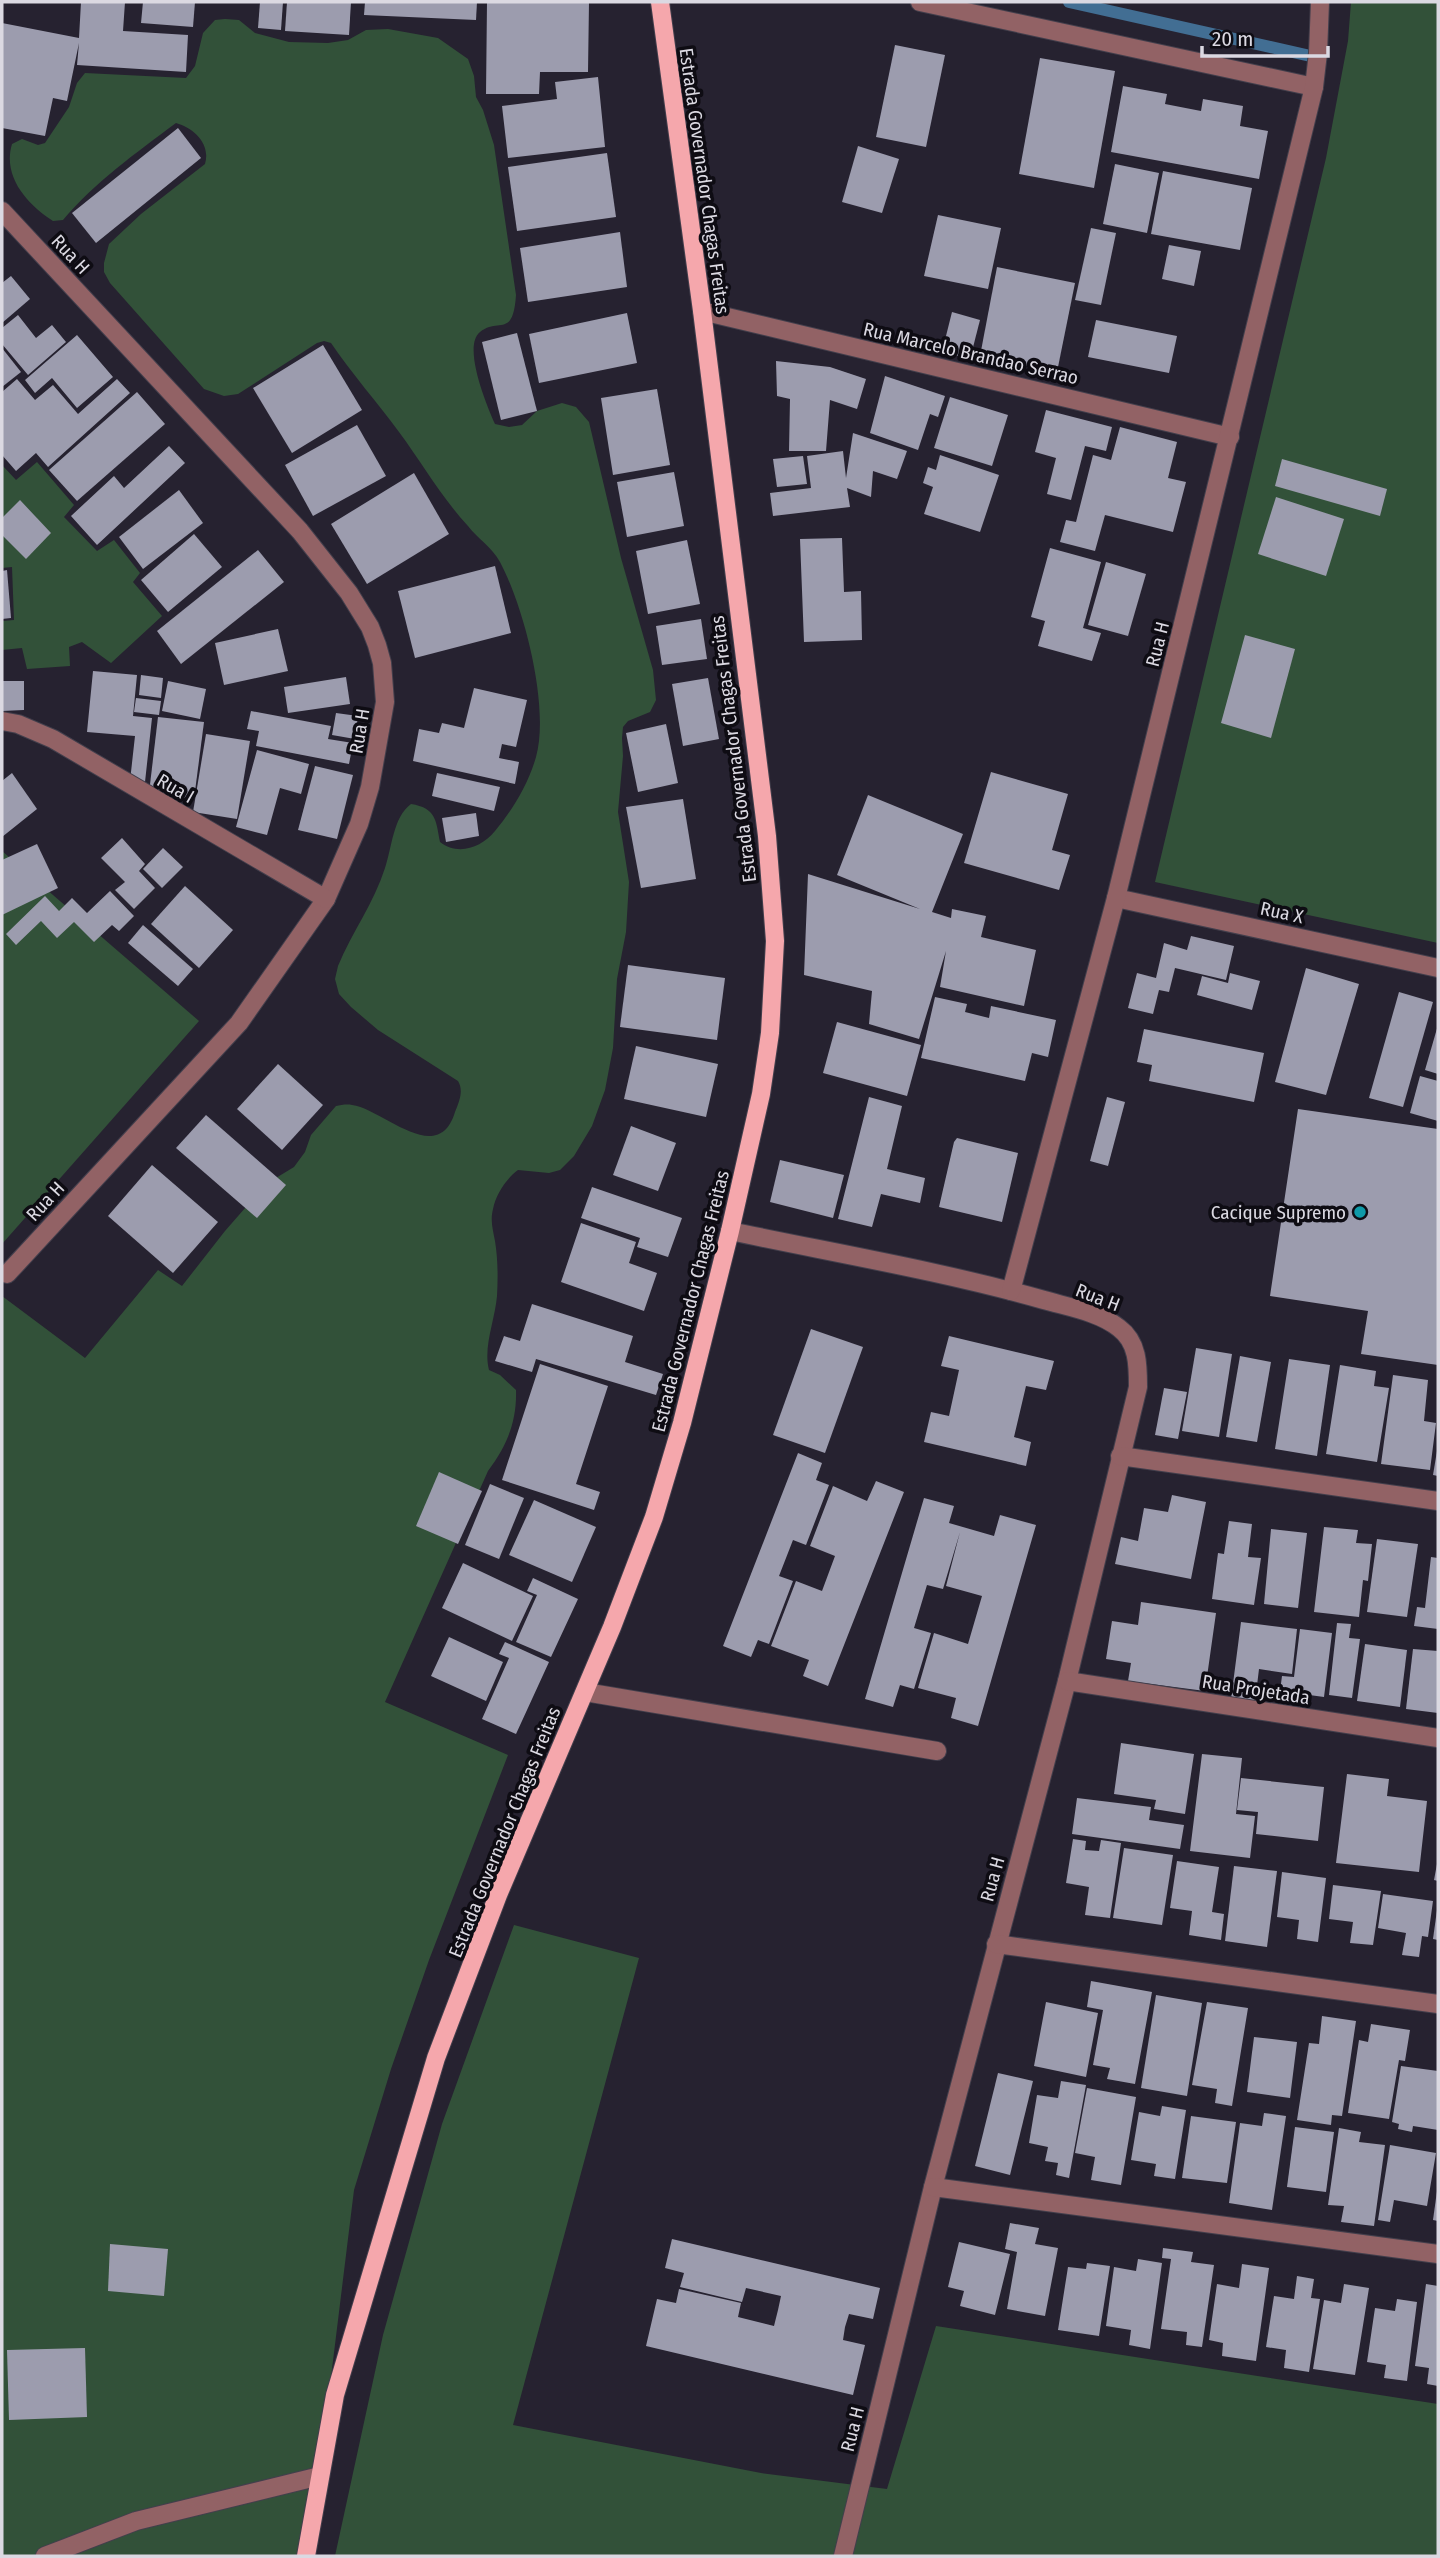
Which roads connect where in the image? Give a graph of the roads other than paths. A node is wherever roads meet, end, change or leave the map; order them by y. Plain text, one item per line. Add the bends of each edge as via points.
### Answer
1 (660, 2) edge
2 (920, 2) edge
3 (1318, 2) edge
4 (1314, 86) junction
5 (3, 214) edge
6 (702, 311) junction
7 (1230, 437) junction
8 (2, 721) edge
9 (1116, 898) junction
10 (326, 899) junction
11 (1438, 968) edge
12 (730, 1231) junction
13 (7, 1273) dead end
14 (1012, 1291) junction
15 (1121, 1456) junction
16 (1438, 1501) edge
17 (1067, 1681) junction
18 (584, 1692) junction
19 (1438, 1738) edge
20 (937, 1751) dead end
21 (996, 1944) junction
22 (1438, 2004) edge
23 (933, 2187) junction
24 (1438, 2254) edge
25 (320, 2476) junction
26 (45, 2556) edge
27 (306, 2556) edge
28 (843, 2556) edge

1 - 6 main road, Estrada Governador Chagas Freitas
2 - 4 street
3 - 4 street, Rua H
4 - 7 street, Rua H
5 - 10 street, Rua H via 300,531 370,627 382,663 383,717 359,824
6 - 7 street, Rua Marcelo Brandao Serrao
6 - 12 main road, Estrada Governador Chagas Freitas via 775,941 761,1094
7 - 9 street, Rua H
8 - 10 street, Rua I via 52,739
9 - 11 street, Rua X
9 - 14 street, Rua H
10 - 13 street, Rua H via 239,1023
12 - 14 street, Rua H
12 - 18 main road, Estrada Governador Chagas Freitas via 654,1517
14 - 15 street, Rua H via 1106,1319 1129,1339 1137,1354 1138,1387
15 - 16 street
15 - 17 street, Rua H
17 - 19 street, Rua Projetada
17 - 21 street, Rua H
18 - 20 street
18 - 25 main road, Estrada Governador Chagas Freitas via 498,1895 436,2058 335,2395
21 - 22 street
21 - 23 street, Rua H
23 - 24 street
23 - 28 street, Rua H
25 - 26 street via 136,2521
25 - 27 main road, Estrada Governador Chagas Freitas

